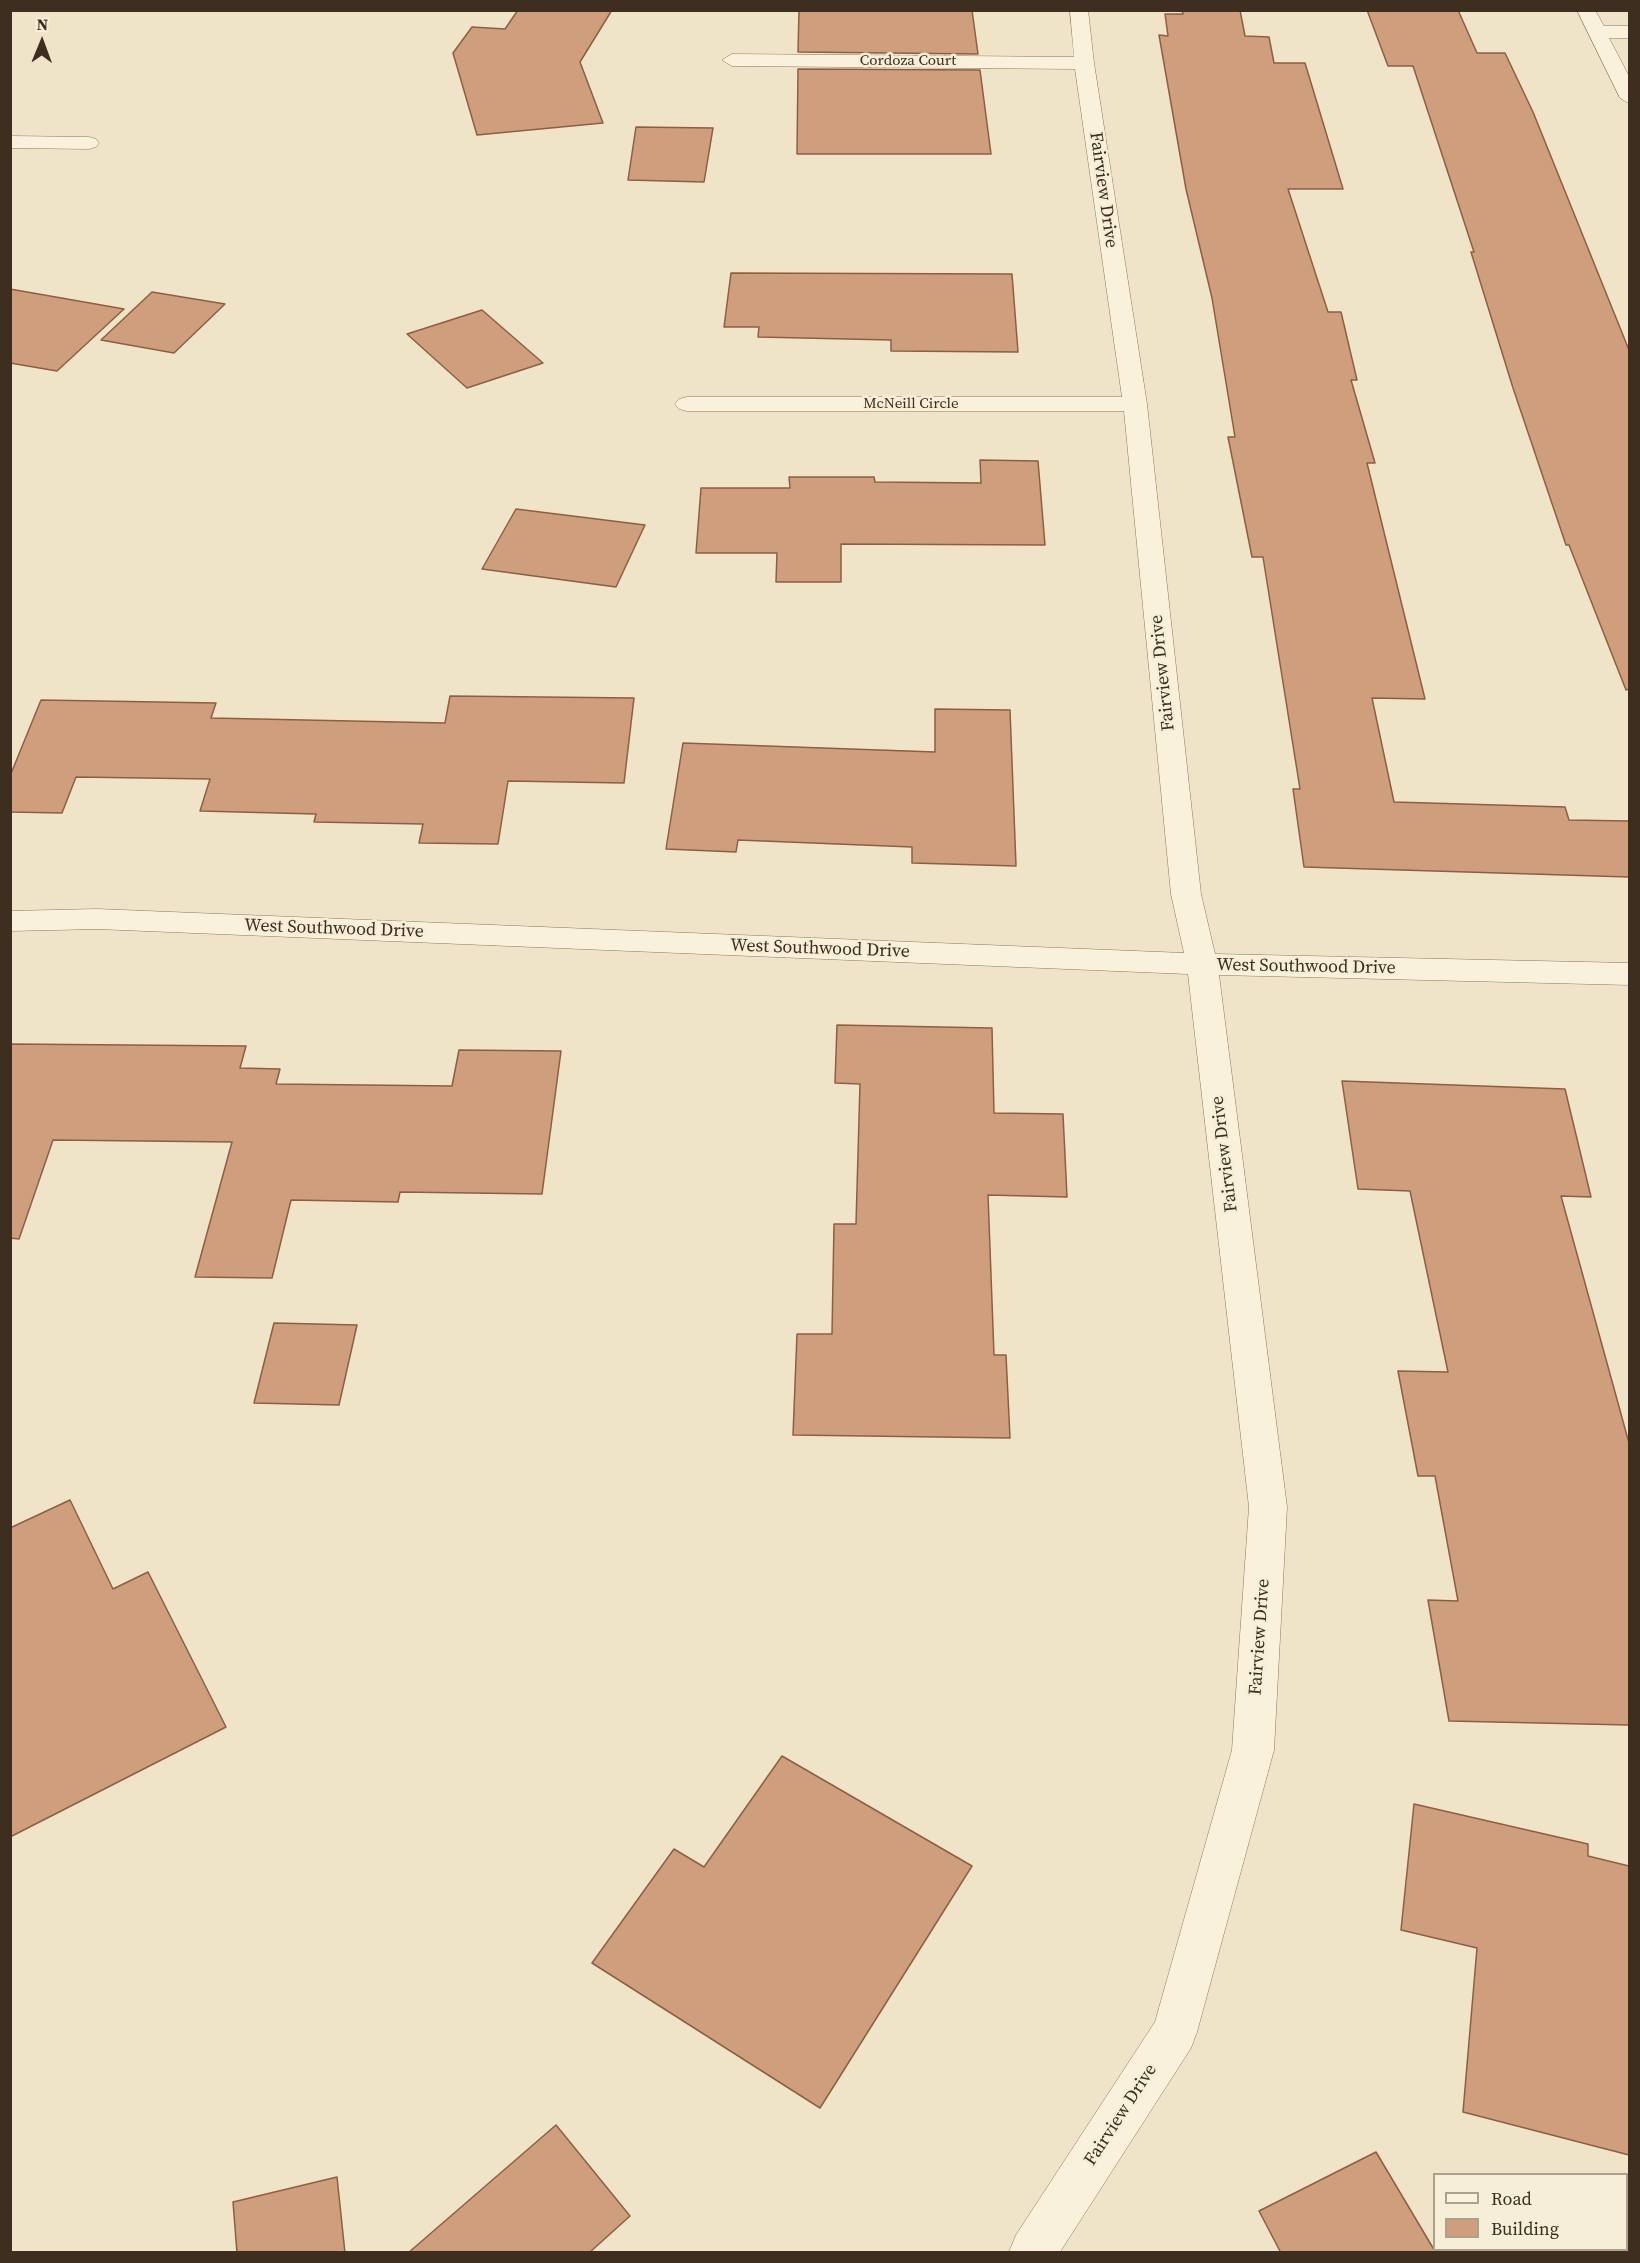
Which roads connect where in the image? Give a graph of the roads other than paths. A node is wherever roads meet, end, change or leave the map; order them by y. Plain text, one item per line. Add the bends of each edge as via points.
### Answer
1 (1079, 10) edge
2 (1586, 10) edge
3 (1596, 32) junction
4 (1629, 32) edge
5 (732, 60) dead end
6 (1084, 63) junction
7 (1629, 98) edge
8 (10, 142) edge
9 (89, 143) dead end
10 (687, 404) dead end
11 (1135, 404) junction
12 (10, 921) edge
13 (1202, 964) junction
14 (1629, 974) edge
15 (1033, 2253) edge

1 - 6 street, Fairview Drive
2 - 3 street
3 - 4 street
3 - 7 street
5 - 6 street, Cordoza Court
6 - 11 street, Fairview Drive
8 - 9 street
10 - 11 street, McNeill Circle
11 - 13 street, Fairview Drive via 1186,894
12 - 13 street, West Southwood Drive via 97,919
13 - 14 street, West Southwood Drive
13 - 15 street, Fairview Drive via 1268,1507 1253,1750 1175,2032

